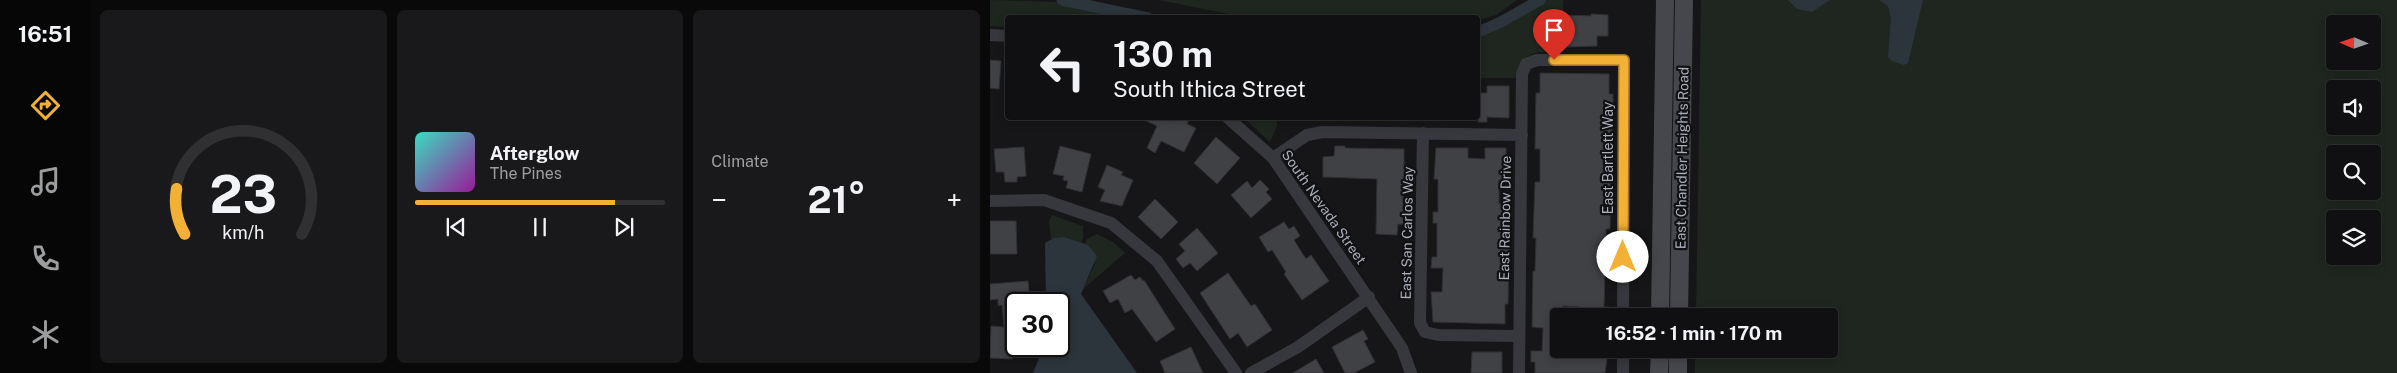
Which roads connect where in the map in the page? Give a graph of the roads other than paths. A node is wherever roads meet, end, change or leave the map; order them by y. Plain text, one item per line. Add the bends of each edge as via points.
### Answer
1 (1666, 0) edge
2 (1684, 0) edge
3 (990, 35) edge
4 (1005, 36) edge
5 (1526, 64) joint
6 (1230, 120) edge
7 (1423, 133) junction
8 (1522, 135) junction
9 (1273, 158) junction
10 (990, 201) edge
11 (1369, 297) junction
12 (1623, 308) edge
13 (1660, 308) edge
14 (1679, 308) edge
15 (1518, 336) junction
16 (1623, 358) edge
17 (1660, 358) edge
18 (1678, 358) edge
19 (1236, 373) edge
20 (1251, 373) edge
21 (1411, 373) edge
22 (1519, 373) edge
23 (1622, 373) edge
24 (1659, 373) edge
25 (1678, 373) edge

1 - 13 main road, East Chandler Heights Road
2 - 14 main road, East Chandler Heights Road
3 - 4 street
5 - 8 street, East Rainbow Drive via 1522,74
5 - 12 street, East Bartlett Way via 1537,60 1624,60
6 - 9 street, South Nevada Street
7 - 8 street
7 - 9 street via 1323,132 1307,135
7 - 15 street, East San Carlos Way via 1420,323 1425,332 1438,335
8 - 15 street, East Rainbow Drive
9 - 11 street, South Nevada Street
10 - 19 street via 1044,200 1112,223 1157,261
11 - 20 street via 1298,347
11 - 21 street via 1402,348
15 - 22 street, East Rainbow Drive
16 - 23 street
17 - 24 main road
18 - 25 main road

